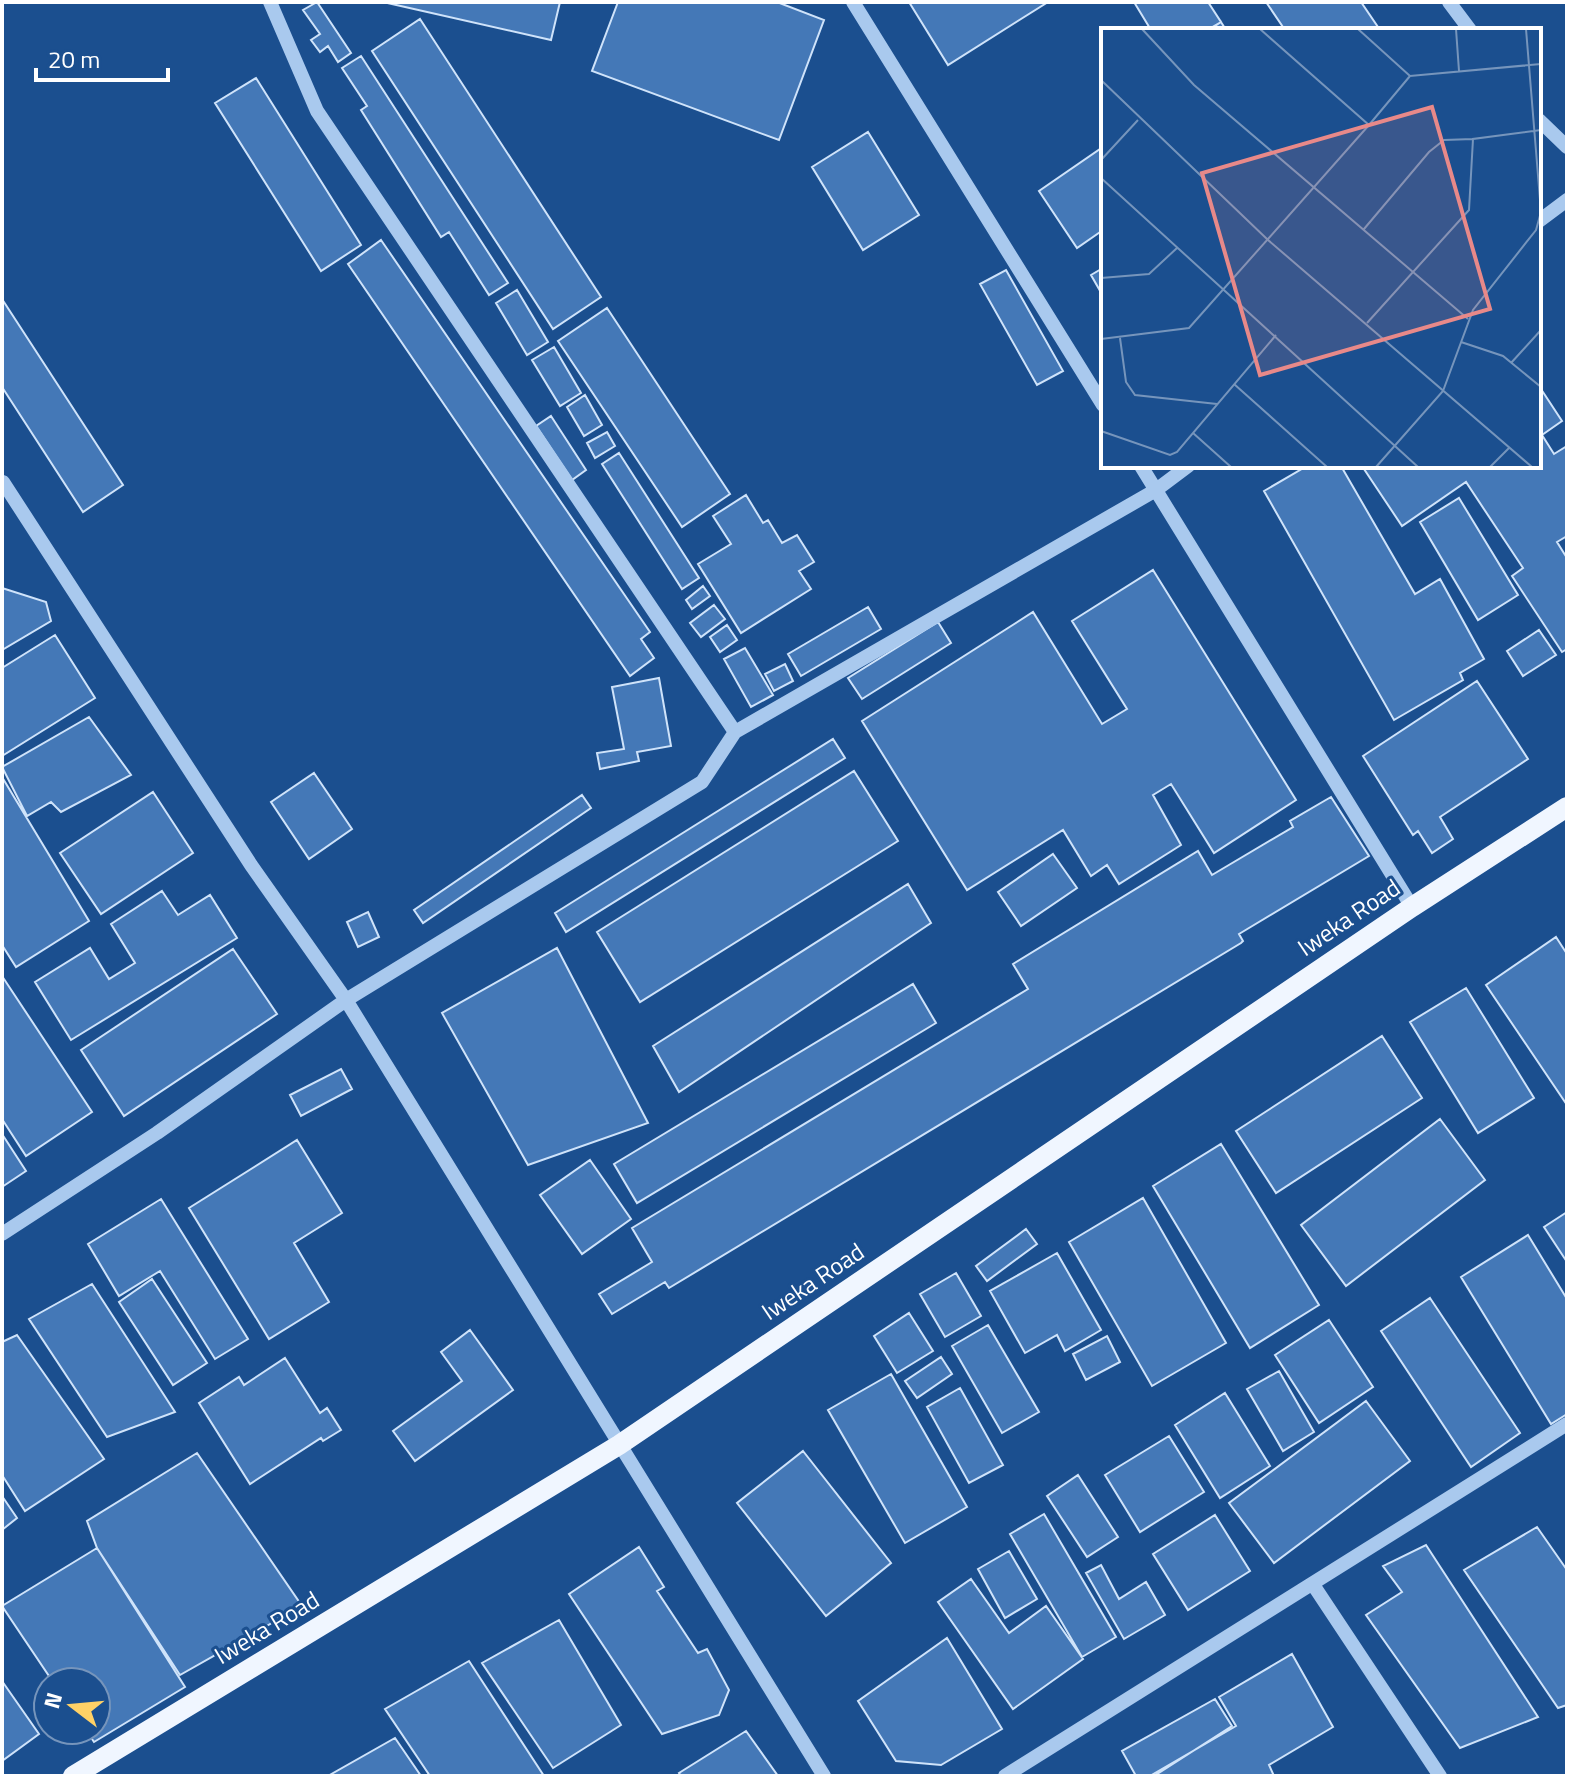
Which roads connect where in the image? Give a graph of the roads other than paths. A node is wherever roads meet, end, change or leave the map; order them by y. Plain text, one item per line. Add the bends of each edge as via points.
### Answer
1 (270, 2) edge
2 (853, 2) edge
3 (1449, 2) edge
4 (1468, 28) edge
5 (1541, 122) edge
6 (1567, 147) edge
7 (1567, 200) edge
8 (1541, 220) edge
9 (1101, 402) edge
10 (1142, 468) edge
11 (1185, 468) edge
12 (2, 482) edge
13 (1156, 490) junction
14 (735, 732) junction
15 (1567, 807) edge
16 (1412, 907) junction
17 (346, 1000) junction
18 (2, 1234) edge
19 (1567, 1424) edge
20 (619, 1445) junction
21 (1314, 1586) junction
22 (73, 1776) edge
23 (824, 1776) edge
24 (1005, 1776) edge
25 (1440, 1776) edge

1 - 14 street via 317,111
2 - 9 street
3 - 4 street
5 - 6 street
7 - 8 street
10 - 13 street
11 - 13 street
12 - 17 street via 251,865
13 - 14 street
13 - 16 street
14 - 17 street via 702,782
15 - 16 main road, Iweka Road
16 - 20 main road, Iweka Road
17 - 18 street
17 - 20 street
19 - 21 street
20 - 22 main road, Iweka Road
20 - 23 street
21 - 24 street
21 - 25 street

